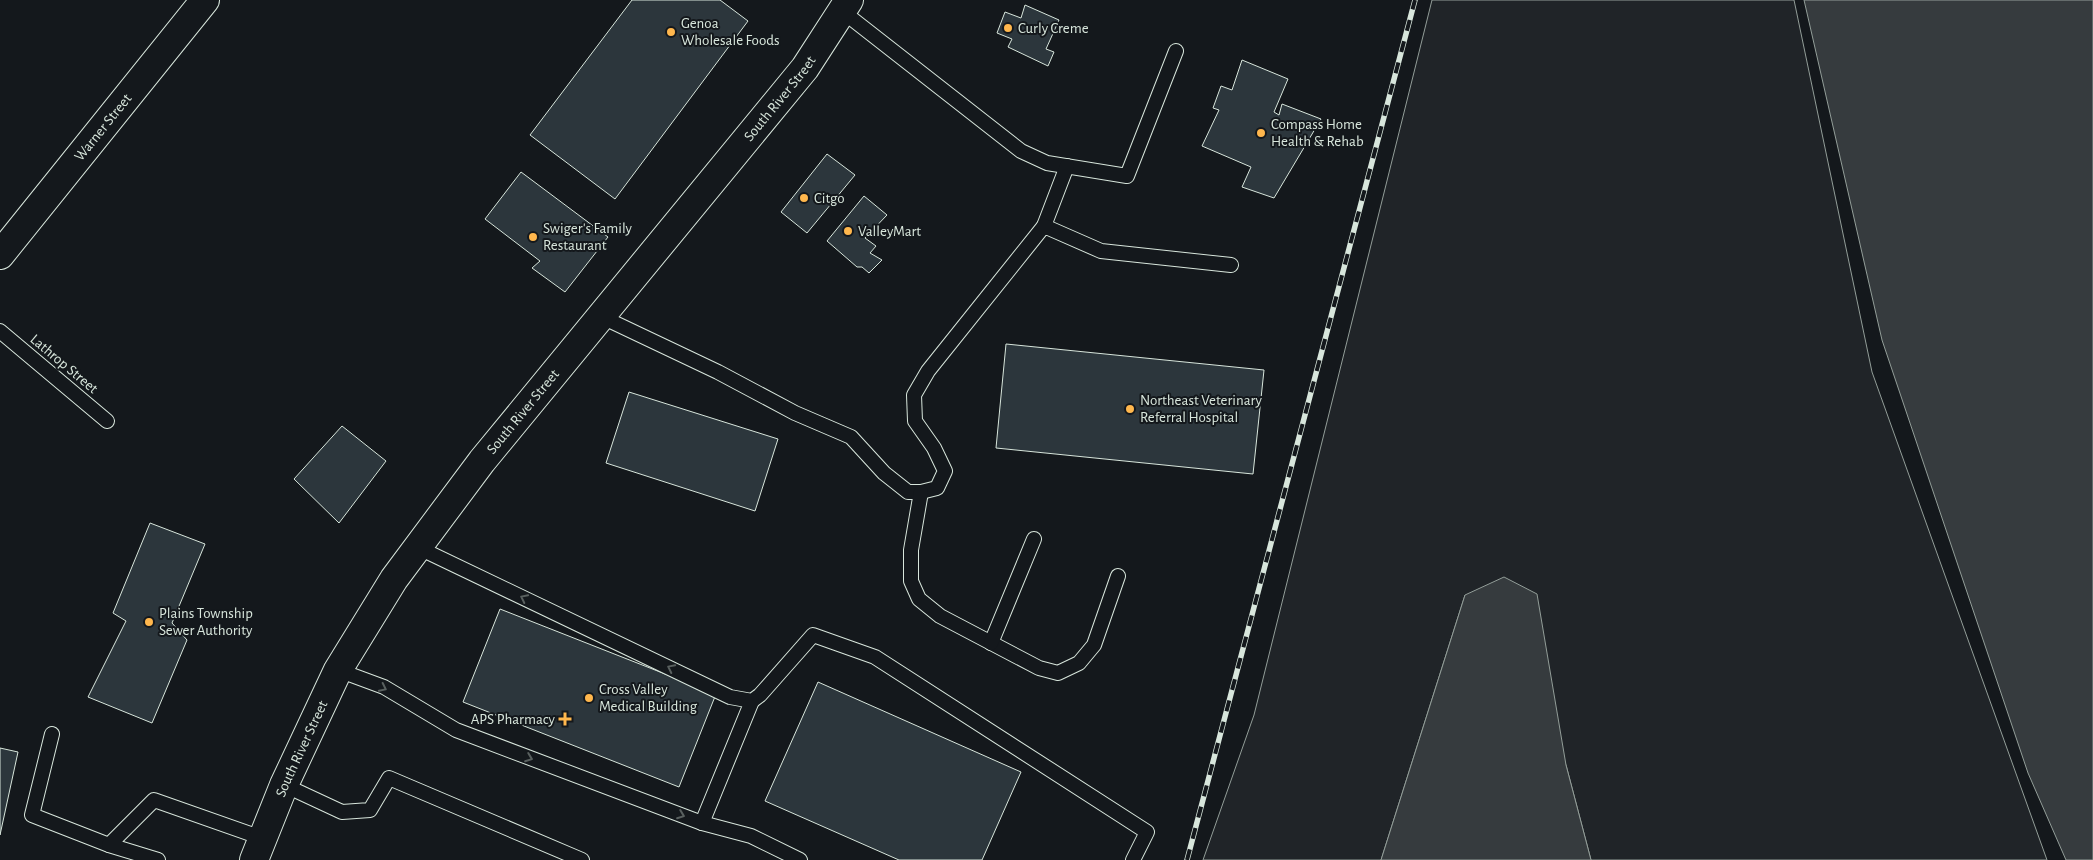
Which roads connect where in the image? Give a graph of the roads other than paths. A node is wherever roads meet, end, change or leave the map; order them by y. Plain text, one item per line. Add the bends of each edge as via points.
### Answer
1 (205, 0) edge
2 (846, 5) edge
3 (1176, 51) dead end
4 (1067, 166) junction
5 (1044, 226) junction
6 (0, 255) edge
7 (1231, 265) dead end
8 (600, 316) junction
9 (0, 331) edge
10 (107, 422) dead end
11 (921, 492) junction
12 (1034, 539) dead end
13 (417, 547) junction
14 (1118, 576) dead end
15 (991, 643) junction
16 (338, 670) junction
17 (752, 701) junction
18 (52, 734) dead end
19 (284, 785) junction
20 (702, 823) junction
21 (109, 844) junction
22 (258, 849) edge
23 (152, 859) edge
24 (582, 860) edge
25 (800, 860) edge
26 (1133, 860) edge

1 - 6 main road, Warner Street
2 - 4 lane via 1021,151 1047,163
2 - 8 main road, South River Street via 805,68
3 - 4 lane via 1128,176
4 - 5 lane
5 - 7 lane via 1102,251
5 - 11 lane via 928,371 914,396 915,421 945,471 937,488
8 - 11 lane via 795,413 851,437 884,473 908,492
8 - 13 main road, South River Street
9 - 10 lane, Lathrop Street
11 - 15 lane via 910,550 911,581 919,599 940,616
12 - 15 lane
13 - 16 main road, South River Street
17 -> 13 lane via 730,697
14 - 15 lane via 1094,646 1079,663 1058,673 1039,668
16 - 19 main road, South River Street
16 -> 20 lane via 384,687 456,730
17 - 20 lane
17 - 26 lane via 813,635 876,657 1147,832
18 - 21 lane via 32,815
19 - 22 main road, South River Street
19 - 24 lane via 342,812 370,810 389,778
20 - 25 lane via 751,836
21 - 22 lane via 154,800
21 - 23 lane

